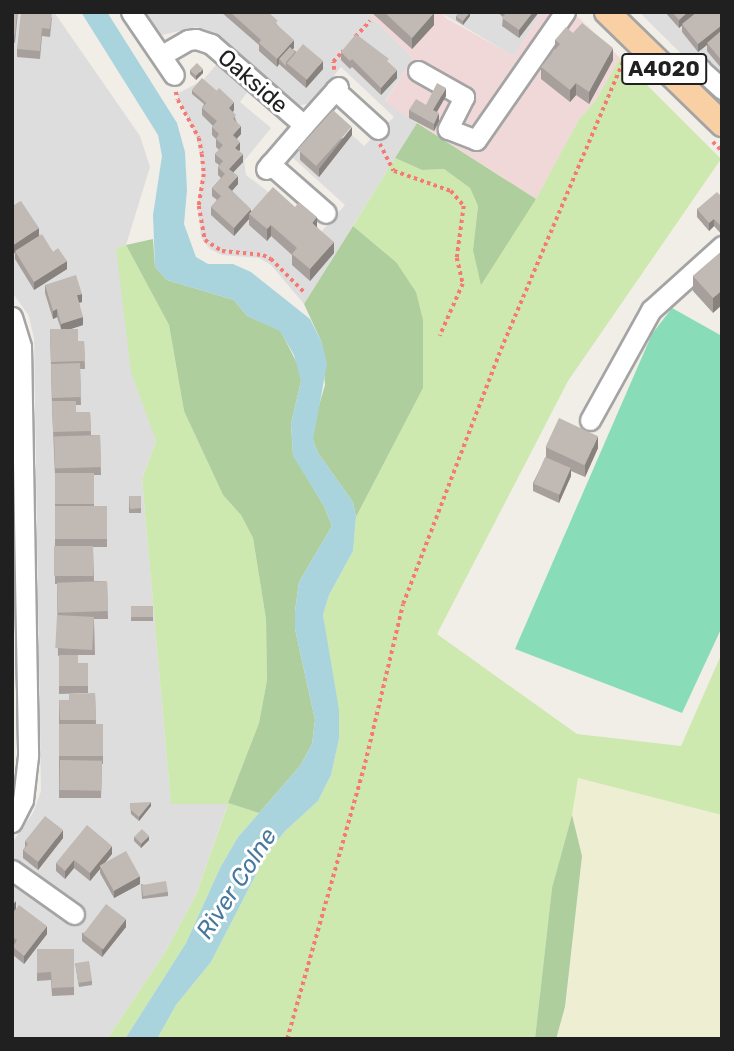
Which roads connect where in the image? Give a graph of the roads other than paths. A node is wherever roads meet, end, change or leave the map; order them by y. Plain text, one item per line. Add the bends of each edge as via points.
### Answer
1 (131, 12) edge
2 (565, 12) edge
3 (607, 12) edge
4 (162, 55) junction
5 (418, 71) dead end
6 (174, 75) road end
7 (679, 83) junction
8 (722, 89) edge
9 (722, 124) edge
10 (304, 125) junction
11 (378, 129) road end
12 (326, 213) dead end
13 (722, 246) edge
14 (12, 317) edge
15 (590, 419) dead end
16 (12, 822) edge
17 (12, 870) edge
18 (74, 914) dead end

1 - 4 street
2 - 5 street via 476,140 448,129 464,97
3 - 7 main road, A4020
4 - 6 street
4 - 10 street, Oakside via 188,40 211,44
7 - 8 street via 700,69
7 - 9 main road, A4020
10 - 11 street, Oakside via 337,88
10 - 12 street, Oakside via 268,166
13 - 15 street via 652,310
14 - 16 street via 21,347 28,756 23,800
17 - 18 street

